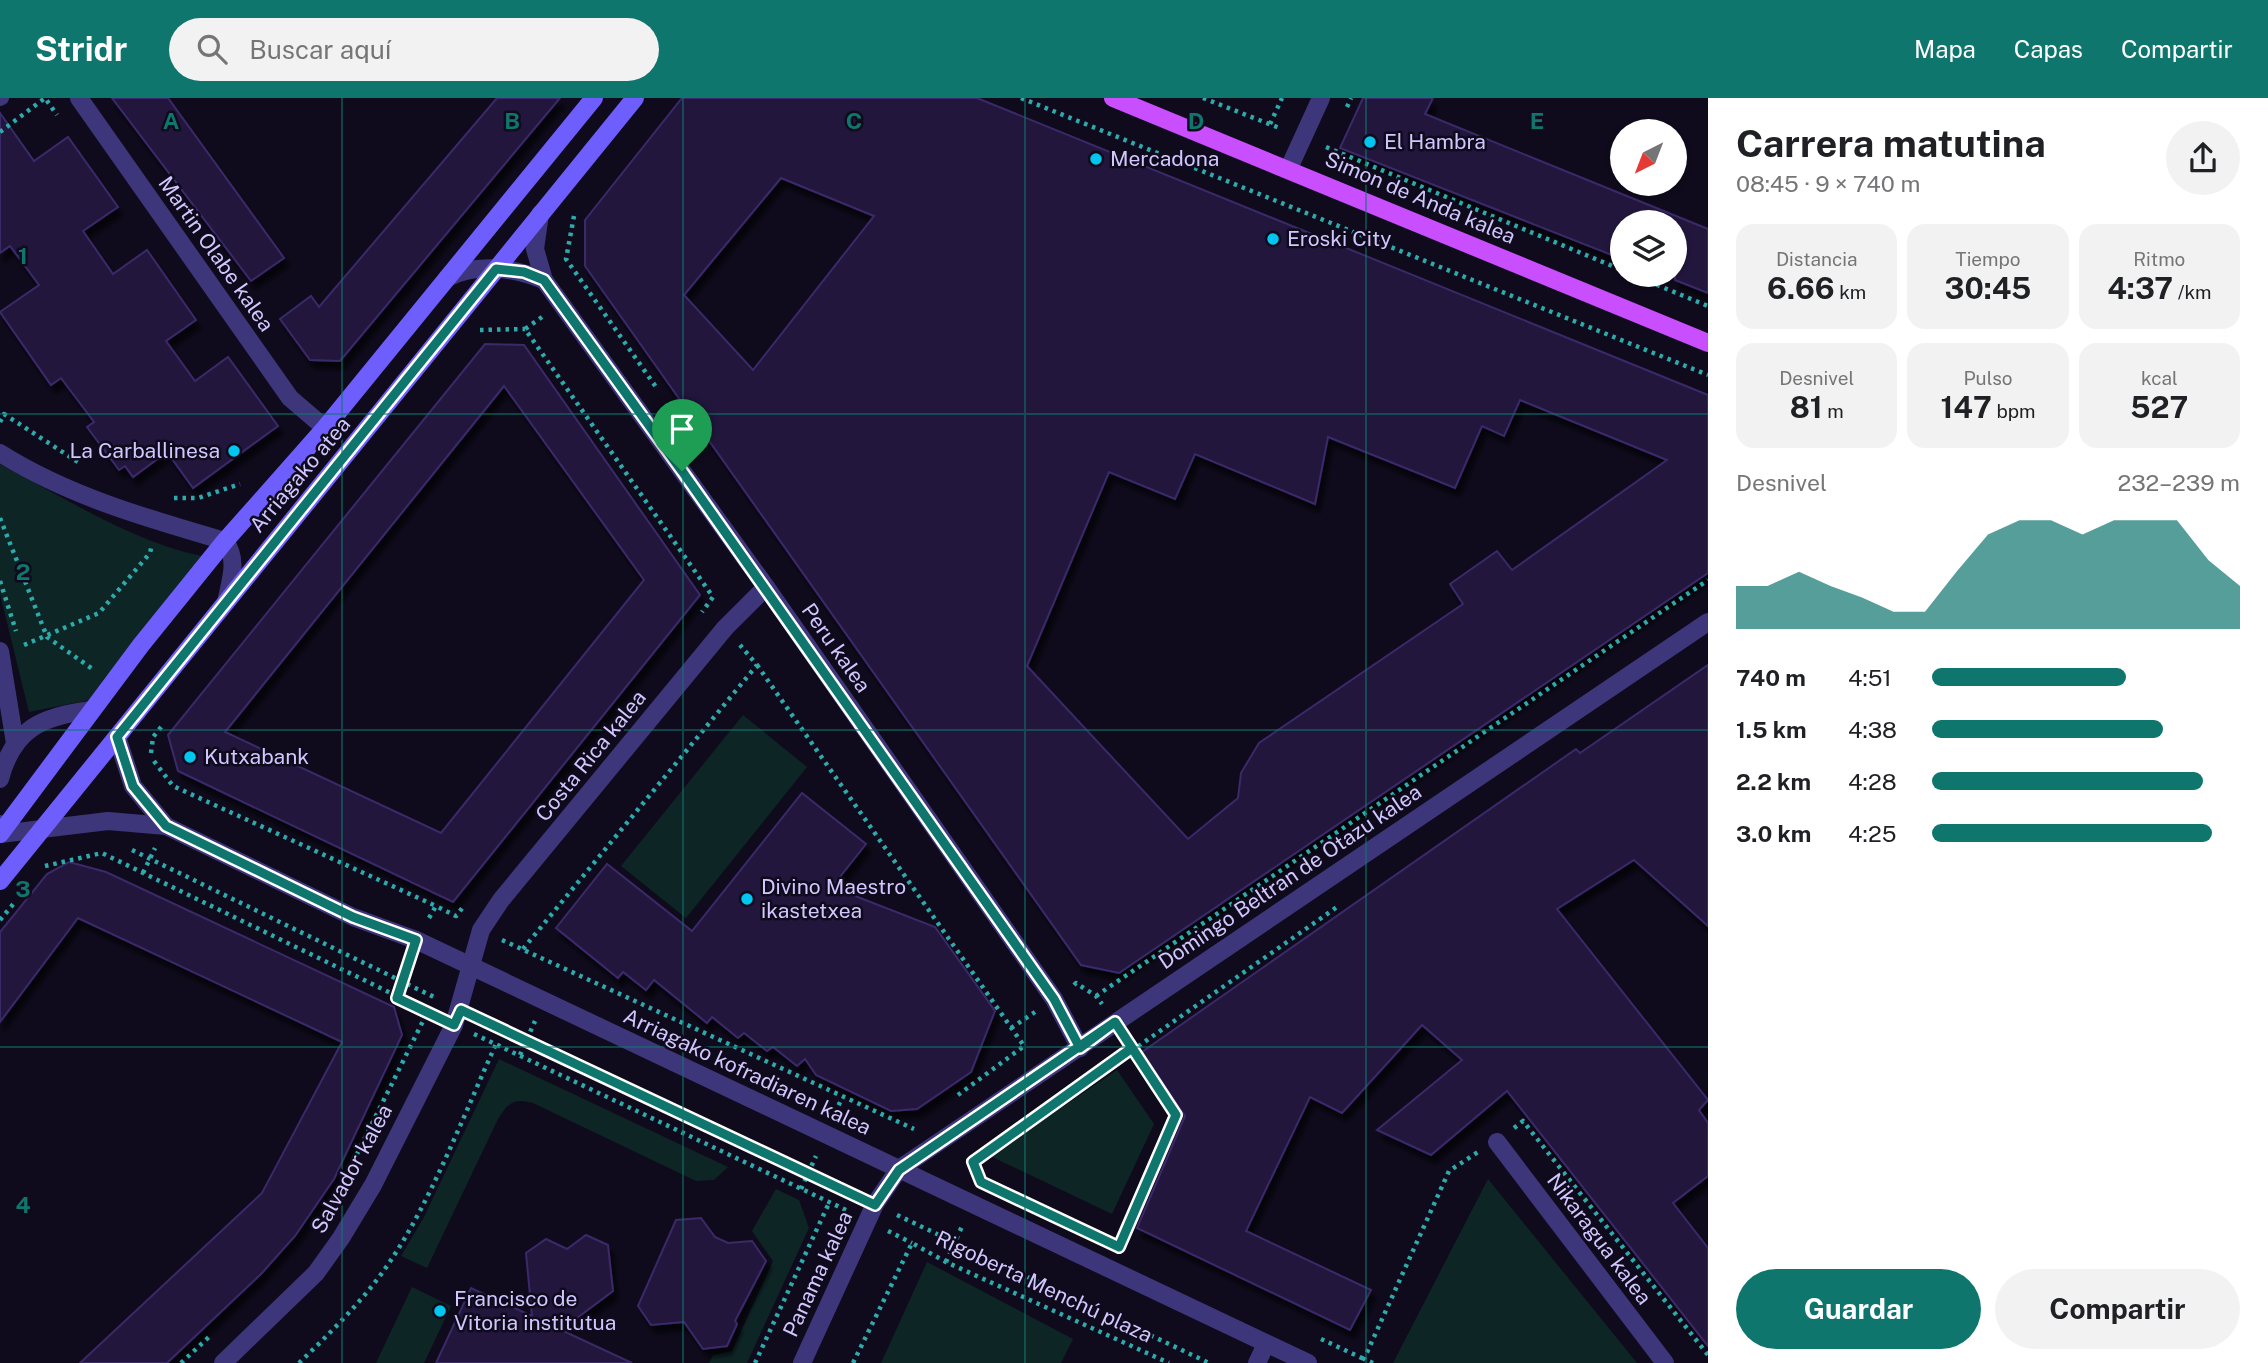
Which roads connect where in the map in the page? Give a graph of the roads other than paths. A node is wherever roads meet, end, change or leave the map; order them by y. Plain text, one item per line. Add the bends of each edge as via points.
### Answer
1 (79, 98) edge
2 (594, 98) edge
3 (635, 98) edge
4 (1113, 98) edge
5 (1321, 98) edge
6 (1289, 168) junction
7 (540, 214) junction
8 (496, 269) junction
9 (447, 278) junction
10 (544, 280) junction
11 (1708, 343) edge
12 (325, 428) junction
13 (0, 453) edge
14 (225, 541) junction
15 (766, 587) junction
16 (227, 598) junction
17 (1708, 622) edge
18 (0, 651) edge
19 (91, 710) junction
20 (117, 737) junction
21 (15, 743) junction
22 (0, 779) edge
23 (0, 824) edge
24 (166, 826) junction
25 (44, 827) junction
26 (0, 834) edge
27 (0, 881) edge
28 (471, 966) junction
29 (1080, 1048) junction
30 (1497, 1142) road end
31 (899, 1170) junction
32 (1266, 1343) junction
33 (223, 1363) edge
34 (802, 1363) edge
35 (1257, 1363) edge
36 (1308, 1363) edge
37 (1665, 1363) edge

1 - 12 street, Martin Olabe kalea via 290,398
2 - 9 main road, Arriagako atea
3 - 7 main road, Arriagako atea
4 - 6 main road, Simon de Anda kalea
5 - 6 street
6 - 11 main road, Simon de Anda kalea
7 - 8 main road, Arriagako atea
7 - 10 street, Peru kalea via 534,249
8 - 9 street via 464,269
8 - 10 street
8 - 16 main road, Arriagako atea
9 - 12 main road, Arriagako atea
10 - 15 street, Peru kalea
12 - 14 main road, Arriagako atea
13 - 14 street via 67,488
14 - 16 street via 232,551 233,568
14 - 19 main road, Arriagako atea
15 - 28 street, Costa Rica kalea via 725,628 481,930
15 - 29 street, Peru kalea via 1054,999
16 - 20 main road, Arriagako atea
17 - 29 street, Domingo Beltran de Otazu kalea
18 - 21 street
19 - 21 street via 59,714 35,725
19 - 26 main road, Arriagako atea
20 - 24 street, Arriagako kofradiaren kalea via 133,786
20 - 25 main road, Arriagako atea
21 - 22 street
23 - 26 street
24 - 25 street, Arriagako kofradiaren kalea via 108,821
24 - 28 street, Arriagako kofradiaren kalea via 353,917
25 - 26 street, Arriagako kofradiaren kalea
25 - 27 main road, Arriagako atea
28 - 31 street, Arriagako kofradiaren kalea
28 - 33 street, Salvador kalea via 457,1017 373,1185 341,1238 316,1273
29 - 31 street, Domingo Beltran de Otazu kalea
30 - 37 street, Nikaragua kalea
31 - 32 street, Arriagako kofradiaren kalea
31 - 34 street, Panama kalea via 875,1205
32 - 35 street
32 - 36 street, Arriagako kofradiaren kalea

